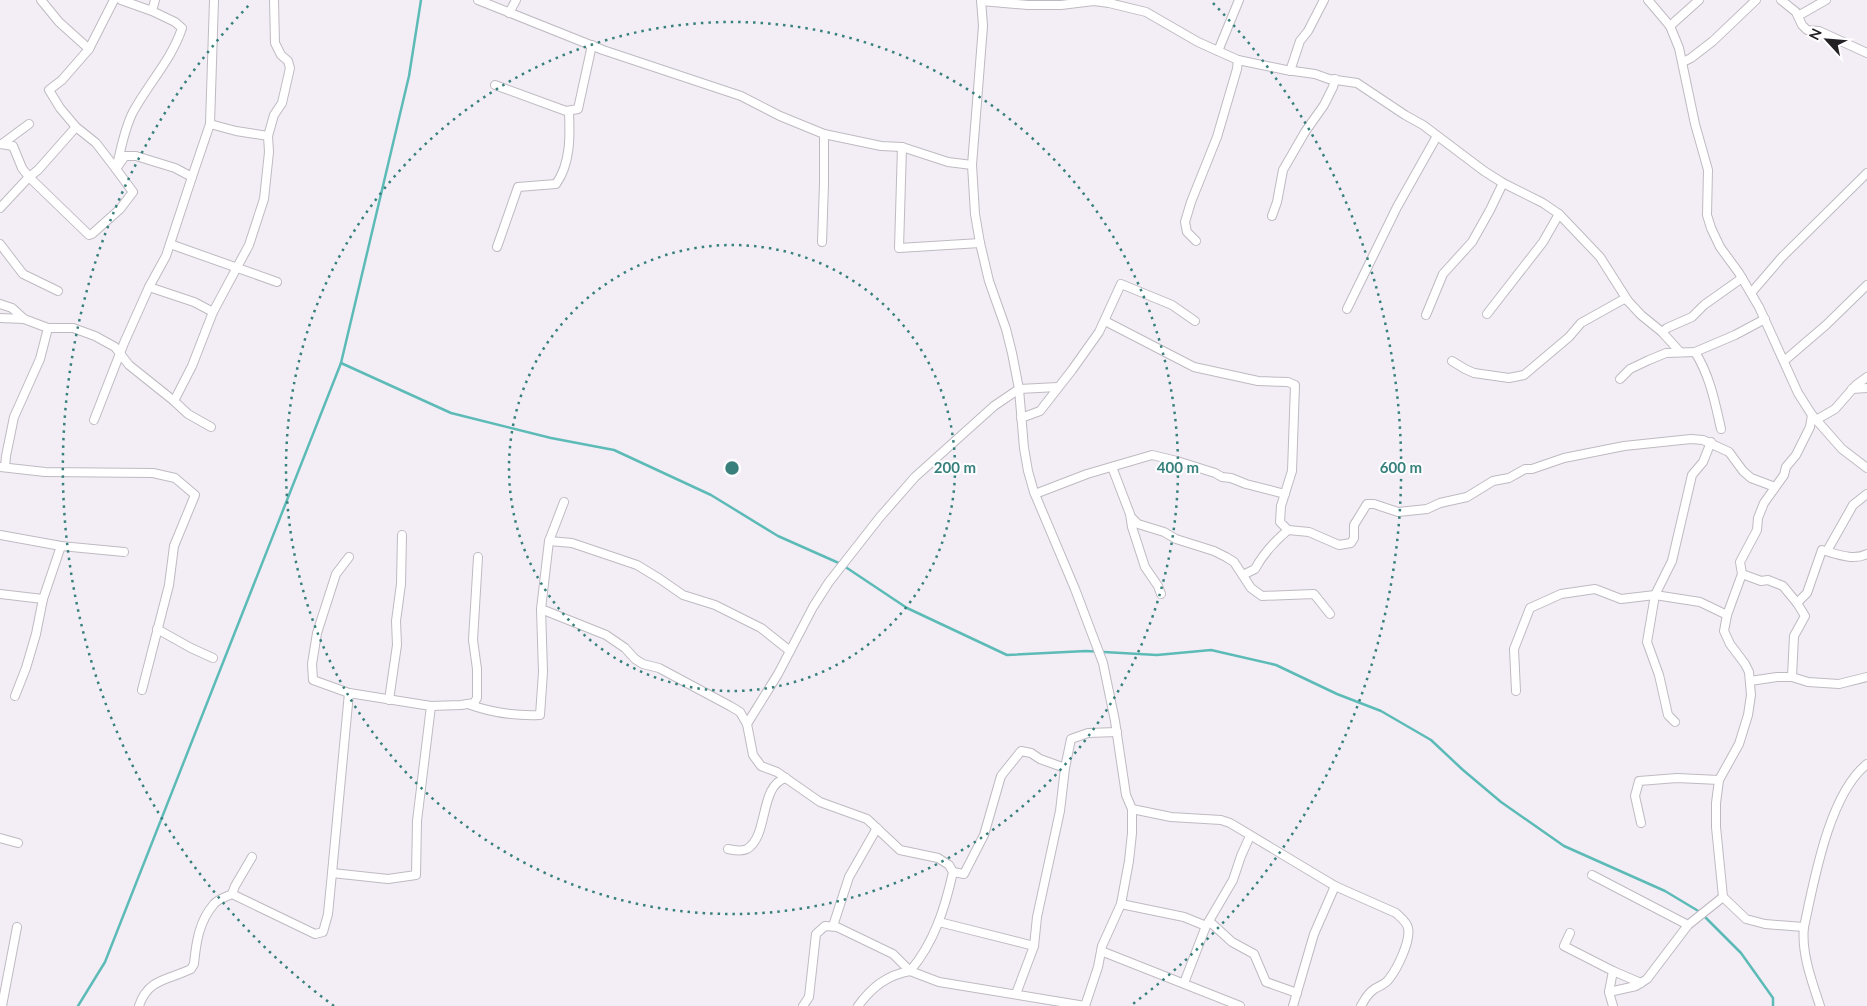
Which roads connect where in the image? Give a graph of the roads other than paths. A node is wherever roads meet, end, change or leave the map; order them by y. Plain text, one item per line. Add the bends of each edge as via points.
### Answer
1 (41, 0) edge
2 (114, 0) edge
3 (121, 0) edge
4 (155, 0) edge
5 (214, 0) edge
6 (221, 0) edge
7 (274, 0) edge
8 (478, 0) edge
9 (516, 0) edge
10 (981, 0) edge
11 (1239, 0) edge
12 (1324, 0) edge
13 (1648, 0) edge
14 (1699, 0) edge
15 (1756, 0) edge
16 (1782, 0) edge
17 (1826, 0) edge
18 (152, 12) junction
19 (214, 12) junction
20 (509, 13) junction
21 (1798, 16) junction
22 (1670, 26) junction
23 (592, 44) junction
24 (89, 49) junction
25 (1218, 51) junction
26 (1867, 53) edge
27 (1238, 60) junction
28 (1682, 62) junction
29 (1290, 71) junction
30 (1335, 79) junction
31 (495, 85) dead end
32 (569, 111) junction
33 (29, 124) dead end
34 (210, 124) junction
35 (76, 127) junction
36 (824, 134) junction
37 (268, 136) junction
38 (1437, 136) junction
39 (1, 144) edge
40 (902, 147) junction
41 (972, 165) junction
42 (116, 168) junction
43 (1867, 174) edge
44 (192, 177) junction
45 (29, 178) junction
46 (1503, 183) junction
47 (0, 208) edge
48 (1559, 214) junction
49 (1272, 216) dead end
50 (1196, 241) dead end
51 (822, 242) dead end
52 (980, 243) junction
53 (0, 244) edge
54 (170, 244) junction
55 (497, 247) dead end
56 (236, 267) junction
57 (1742, 278) junction
58 (277, 282) dead end
59 (1867, 284) edge
60 (149, 286) junction
61 (58, 291) dead end
62 (1751, 293) junction
63 (1628, 300) junction
64 (0, 304) edge
65 (1347, 309) dead end
66 (213, 312) junction
67 (1488, 314) dead end
68 (1426, 315) dead end
69 (0, 318) edge
70 (24, 319) junction
71 (1765, 319) junction
72 (1105, 320) junction
73 (1195, 321) dead end
74 (48, 328) junction
75 (1662, 332) junction
76 (1680, 352) junction
77 (1695, 352) junction
78 (119, 354) junction
79 (1452, 361) dead end
80 (1784, 361) junction
81 (1867, 377) edge
82 (1620, 379) dead end
83 (1058, 387) junction
84 (1867, 388) edge
85 (1019, 389) junction
86 (1852, 389) junction
87 (174, 401) junction
88 (1814, 417) junction
89 (1021, 418) junction
90 (94, 420) dead end
91 (211, 427) dead end
92 (1810, 427) junction
93 (1822, 427) junction
94 (1721, 429) dead end
95 (1711, 442) junction
96 (2, 467) edge
97 (1112, 467) junction
98 (1867, 468) edge
99 (1775, 487) junction
100 (1035, 494) junction
101 (1285, 494) junction
102 (1867, 494) edge
103 (564, 502) dead end
104 (1131, 517) junction
105 (1288, 530) junction
106 (0, 535) edge
107 (402, 535) dead end
108 (549, 541) junction
109 (62, 546) junction
110 (124, 552) dead end
111 (1826, 552) junction
112 (1867, 554) edge
113 (348, 557) dead end
114 (478, 557) dead end
115 (1742, 574) junction
116 (1243, 575) junction
117 (0, 594) edge
118 (1160, 594) dead end
119 (1655, 595) junction
120 (43, 599) junction
121 (1798, 603) junction
122 (541, 609) junction
123 (1330, 614) dead end
124 (1727, 615) junction
125 (157, 628) junction
126 (790, 651) junction
127 (212, 658) dead end
128 (1792, 677) junction
129 (1867, 677) edge
130 (1750, 681) junction
131 (142, 690) dead end
132 (1516, 691) dead end
133 (349, 693) junction
134 (15, 696) dead end
135 (389, 700) junction
136 (468, 704) junction
137 (431, 706) junction
138 (1675, 722) dead end
139 (747, 724) junction
140 (1117, 732) junction
141 (1867, 764) edge
142 (1065, 768) junction
143 (786, 778) junction
144 (1719, 780) junction
145 (1132, 810) junction
146 (1641, 823) dead end
147 (877, 828) junction
148 (1250, 836) junction
149 (0, 838) edge
150 (18, 843) dead end
151 (728, 849) dead end
152 (252, 857) dead end
153 (332, 872) junction
154 (953, 872) junction
155 (1592, 875) dead end
156 (1335, 886) junction
157 (232, 894) junction
158 (1723, 898) junction
159 (1121, 904) junction
160 (939, 922) junction
161 (1207, 924) junction
162 (1688, 925) junction
163 (833, 926) junction
164 (17, 927) dead end
165 (1804, 927) junction
166 (1570, 933) dead end
167 (1034, 946) junction
168 (1101, 951) junction
169 (910, 971) junction
170 (1613, 971) junction
171 (1184, 983) junction
172 (1641, 983) junction
173 (1296, 992) junction
174 (1609, 992) junction
175 (1016, 994) junction
176 (2, 1006) edge
177 (138, 1006) edge
178 (803, 1006) edge
179 (858, 1006) edge
180 (1085, 1006) edge
181 (1240, 1006) edge
182 (1293, 1006) edge
183 (1361, 1006) edge
184 (1613, 1006) edge
185 (1820, 1006) edge

1 - 24 street via 59,22
2 - 24 street
3 - 18 street
4 - 18 street
5 - 19 street
6 - 19 street
7 - 37 street via 276,43 290,68 282,103 274,115
8 - 20 street
9 - 20 street
10 - 25 street via 1028,5 1109,3 1146,12
10 - 41 street
11 - 25 street
12 - 29 street via 1300,41
13 - 22 street
14 - 22 street
15 - 28 street via 1713,41
16 - 21 street
17 - 21 street
18 - 42 street via 182,28 165,64 151,81 129,120
19 - 34 street
20 - 23 street
21 - 26 street via 1808,30 1819,31
22 - 28 street
23 - 32 street via 578,109
23 - 36 street via 741,96
24 - 35 street via 49,90
25 - 27 street
27 - 29 street
27 - 50 street via 1217,137 1185,222 1187,232
28 - 57 street via 1708,170 1707,215 1720,247
29 - 30 street
30 - 38 street via 1357,83
30 - 49 street via 1324,105 1283,170
31 - 32 street
32 - 55 street via 568,150 563,175 556,184 518,187
33 - 39 street
34 - 37 street
34 - 44 street
35 - 42 street via 96,143
35 - 45 street
36 - 40 street
36 - 51 street
37 - 56 street via 264,199 249,245
38 - 46 street
38 - 65 street via 1397,207
39 - 45 street via 13,146
40 - 41 street via 948,162
40 - 52 street via 900,248
41 - 52 street
42 - 44 street via 125,156 136,156
42 - 45 street via 133,192 120,209 89,235
43 - 62 street
44 - 54 street
45 - 47 street
46 - 48 street
46 - 68 street via 1472,242 1443,274
48 - 63 street via 1600,257
48 - 67 street via 1543,242
52 - 85 street via 1008,337
53 - 61 street via 24,274
54 - 56 street
54 - 60 street
56 - 58 street
56 - 66 street
57 - 62 street
57 - 75 street via 1692,316
59 - 80 street via 1826,326
60 - 66 street
60 - 78 street
62 - 71 street
63 - 75 street
63 - 79 street via 1612,304 1581,323 1524,375 1509,378 1474,373
64 - 70 street via 12,308
66 - 87 street
69 - 70 street
70 - 74 street
71 - 77 street
71 - 80 street
72 - 73 street via 1121,284 1172,305
72 - 83 street
72 - 101 street via 1194,367 1295,384 1292,471
74 - 78 street via 73,328 87,333 114,347
74 - 96 street via 40,359 14,417
75 - 76 street
76 - 77 street
76 - 82 street via 1666,353 1649,360 1630,369
77 - 94 street via 1713,393
78 - 87 street via 129,366
78 - 90 street
80 - 88 street via 1798,393
81 - 86 street
83 - 85 street
83 - 89 street via 1040,411
84 - 86 street
85 - 89 street
85 - 126 street via 994,406 915,477 829,582
86 - 88 street via 1835,408
87 - 91 street via 188,414
88 - 92 street
88 - 93 street
89 - 100 street
92 - 93 street
92 - 99 street
93 - 98 street
95 - 99 street via 1729,452 1751,478
95 - 105 street via 1691,439 1658,441 1564,458 1532,470 1525,469 1509,478 1493,481 1466,497 1427,509 1398,512 1367,504 1354,525 1354,538 1344,545 1309,532
95 - 119 street via 1703,462 1692,475 1672,561
96 - 125 street via 45,472 153,473 175,478 195,495 174,546 169,585
97 - 100 street
97 - 101 street via 1152,455 1159,456
97 - 104 street
99 - 115 street via 1764,503 1757,530 1740,562
100 - 140 street via 1102,663
101 - 105 street via 1280,522
102 - 111 street via 1853,505
103 - 108 street
104 - 116 street via 1145,527 1226,557
104 - 118 street via 1145,567
105 - 116 street via 1276,540 1255,569
106 - 109 street
107 - 135 street via 397,645
108 - 122 street
108 - 126 street via 572,543 637,565 683,595 715,605 761,628
109 - 110 street
109 - 120 street
111 - 112 street via 1859,558
111 - 121 street via 1822,550 1807,593
113 - 133 street via 336,574 317,633 312,664 313,680
114 - 136 street via 473,640 477,698
115 - 121 street via 1782,586
115 - 124 street
116 - 123 street via 1251,588 1262,596 1314,594
117 - 120 street
119 - 124 street via 1700,602
119 - 132 street via 1621,599 1595,590 1561,594 1530,608 1514,649
119 - 138 street via 1647,642 1668,715
120 - 134 street via 36,634
121 - 128 street via 1805,616 1794,636
122 - 136 street via 543,672 540,715 518,716 486,711
122 - 139 street via 606,635 643,664 659,668 740,712
124 - 130 street via 1724,630 1745,664
125 - 127 street
125 - 131 street
126 - 139 street
128 - 129 street via 1808,682 1839,684
128 - 130 street
130 - 144 street via 1751,695 1744,730
133 - 135 street
133 - 153 street
135 - 137 street
136 - 137 street
137 - 153 street via 417,820 416,875 388,879
139 - 143 street via 756,761
140 - 142 street via 1088,733 1071,739
140 - 145 street via 1126,795
141 - 165 street via 1854,777 1834,816 1820,858
142 - 154 street via 1021,752 1001,776 984,835 964,874
142 - 167 street
143 - 147 street via 820,802 862,815
143 - 151 street via 780,780 771,792 753,844 740,851
144 - 146 street via 1677,778 1639,781 1635,796
144 - 158 street via 1716,827
145 - 148 street via 1171,817 1221,820
145 - 159 street via 1129,861
147 - 154 street via 900,850 938,858
147 - 163 street via 849,877
148 - 156 street
148 - 161 street via 1234,880
149 - 150 street
152 - 157 street
153 - 157 street via 328,914 323,932 315,934
154 - 160 street
155 - 162 street
156 - 173 street via 1314,934
156 - 183 street via 1396,913 1408,927 1402,956 1389,979 1372,990
157 - 177 street via 214,902 201,926 192,969 151,986
158 - 162 street
158 - 165 street via 1746,919
159 - 161 street
159 - 168 street
160 - 167 street
160 - 169 street
161 - 171 street
161 - 173 street via 1254,954 1266,982
162 - 172 street
163 - 169 street via 887,951
163 - 178 street via 825,926 816,934 808,997
164 - 176 street
165 - 185 street via 1806,955
166 - 170 street via 1564,946
167 - 175 street
168 - 171 street
168 - 180 street
169 - 175 street via 938,982
169 - 179 street via 898,973 874,986
170 - 172 street
170 - 174 street
171 - 181 street
172 - 174 street
173 - 182 street
174 - 184 street
175 - 180 street

